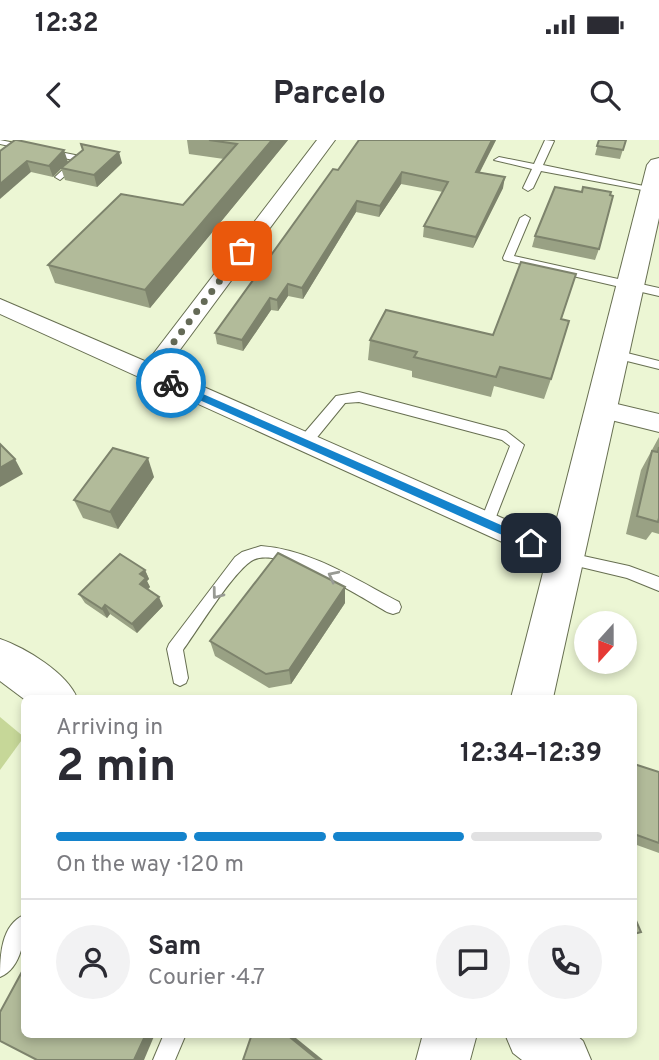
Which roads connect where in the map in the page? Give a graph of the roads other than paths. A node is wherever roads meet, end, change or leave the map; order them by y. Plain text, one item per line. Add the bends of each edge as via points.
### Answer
1 (326, 140) edge
2 (0, 141) edge
3 (549, 141) edge
4 (499, 160) dead end
5 (537, 167) junction
6 (60, 177) edge
7 (656, 177) edge
8 (528, 188) dead end
9 (525, 218) dead end
10 (645, 289) edge
11 (0, 306) edge
12 (615, 354) junction
13 (659, 365) edge
14 (150, 374) junction
15 (600, 409) junction
16 (659, 424) edge
17 (305, 442) junction
18 (486, 523) junction
19 (565, 558) junction
20 (659, 584) edge
21 (393, 607) dead end
22 (0, 657) edge
23 (180, 678) dead end
24 (52, 695) edge
25 (533, 695) edge
26 (21, 930) edge
27 (0, 967) edge
28 (173, 1038) edge
29 (449, 1038) edge
30 (537, 1038) edge
31 (164, 1060) edge
32 (443, 1060) edge
33 (564, 1060) edge

1 - 14 street
2 - 6 lane via 80,159
3 - 5 lane
4 - 5 lane
5 - 7 lane
5 - 8 lane
7 - 10 street
9 - 10 lane via 508,258
10 - 12 street
11 - 14 street
12 - 13 lane
12 - 15 street
14 - 17 street
15 - 16 street
15 - 19 street
17 - 18 street
17 - 18 lane via 341,400 359,397 506,436 517,445
18 - 19 street
19 - 20 lane via 629,572
19 - 25 street
21 -> 23 lane via 296,558 266,550 245,556 175,649
22 - 24 street
26 - 27 lane
28 - 31 lane
29 - 32 street
30 - 33 street

